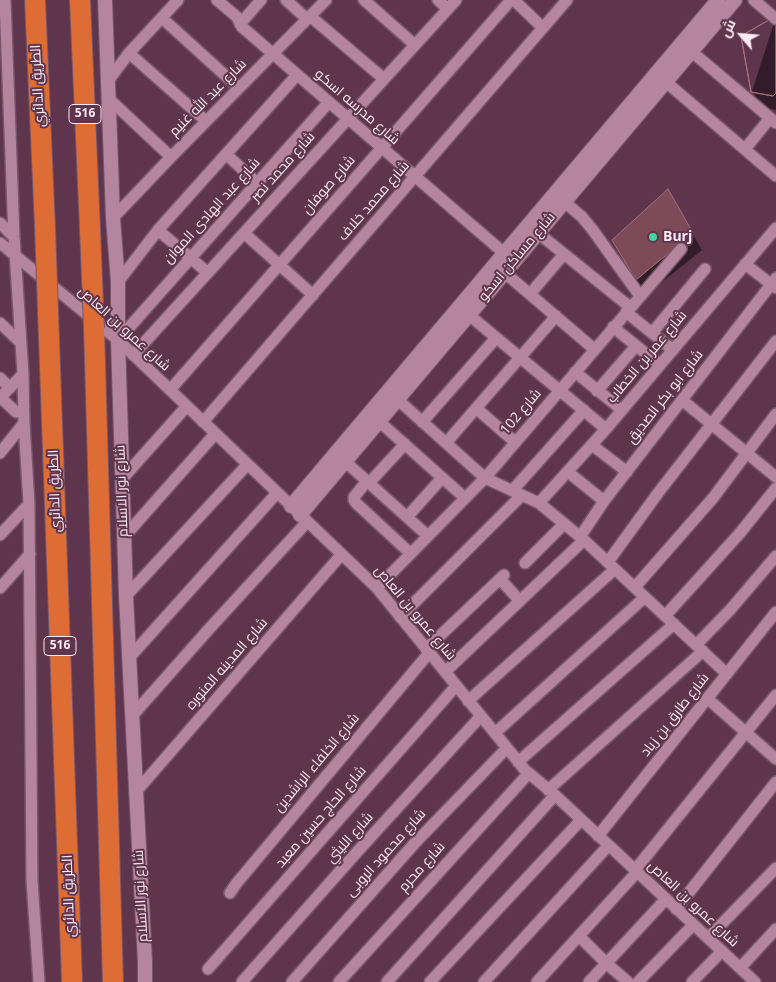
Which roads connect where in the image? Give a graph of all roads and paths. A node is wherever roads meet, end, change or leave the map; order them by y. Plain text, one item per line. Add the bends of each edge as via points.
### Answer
1 (5, 0) edge
2 (34, 0) edge
3 (80, 0) edge
4 (105, 0) edge
5 (178, 0) edge
6 (217, 0) edge
7 (261, 0) edge
8 (286, 0) edge
9 (326, 0) edge
10 (364, 0) edge
11 (438, 0) edge
12 (456, 0) edge
13 (512, 0) edge
14 (567, 0) edge
15 (718, 0) edge
16 (735, 0) edge
17 (754, 0) edge
18 (448, 9) junction
19 (162, 18) junction
20 (309, 18) junction
21 (776, 18) edge
22 (240, 24) junction
23 (543, 28) junction
24 (415, 45) junction
25 (687, 47) junction
26 (129, 53) junction
27 (273, 54) junction
28 (297, 75) junction
29 (661, 78) junction
30 (384, 79) junction
31 (108, 81) junction
32 (239, 88) junction
33 (108, 98) junction
34 (329, 102) junction
35 (348, 119) junction
36 (206, 121) junction
37 (773, 121) edge
38 (382, 148) junction
39 (745, 150) junction
40 (226, 154) junction
41 (171, 157) junction
42 (776, 176) edge
43 (415, 177) junction
44 (257, 183) junction
45 (560, 198) junction
46 (113, 218) junction
47 (0, 223) edge
48 (776, 228) edge
49 (158, 230) junction
50 (244, 233) junction
51 (538, 233) junction
52 (14, 238) junction
53 (0, 243) edge
54 (681, 249) dead end
55 (504, 253) junction
56 (564, 254) junction
57 (16, 256) junction
58 (190, 258) junction
59 (745, 264) junction
60 (280, 265) junction
61 (500, 268) junction
62 (705, 269) dead end
63 (208, 273) junction
64 (118, 282) junction
65 (774, 284) edge
66 (530, 294) junction
67 (313, 295) junction
68 (640, 296) junction
69 (628, 309) junction
70 (469, 315) junction
71 (556, 316) junction
72 (0, 323) edge
73 (613, 327) junction
74 (652, 332) junction
75 (496, 338) junction
76 (118, 340) junction
77 (776, 341) edge
78 (21, 344) junction
79 (636, 346) junction
80 (594, 349) junction
81 (673, 350) junction
82 (428, 353) junction
83 (133, 355) junction
84 (520, 358) junction
85 (660, 365) junction
86 (574, 372) junction
87 (23, 374) junction
88 (0, 378) edge
89 (10, 388) junction
90 (170, 390) junction
91 (559, 390) junction
92 (597, 390) junction
93 (0, 397) edge
94 (397, 399) junction
95 (682, 400) junction
96 (187, 406) junction
97 (476, 408) junction
98 (584, 410) junction
99 (622, 410) junction
100 (16, 412) dead end
101 (776, 414) edge
102 (374, 417) junction
103 (203, 422) junction
104 (422, 422) junction
105 (24, 423) junction
106 (712, 424) junction
107 (606, 429) junction
108 (215, 434) junction
109 (515, 442) junction
110 (446, 443) junction
111 (405, 444) junction
112 (592, 444) junction
113 (0, 452) edge
114 (747, 453) junction
115 (340, 457) junction
116 (247, 464) junction
117 (568, 472) junction
118 (627, 472) junction
119 (776, 477) edge
120 (442, 478) junction
121 (485, 478) junction
122 (122, 479) junction
123 (368, 482) junction
124 (776, 488) edge
125 (277, 493) junction
126 (517, 493) junction
127 (465, 498) junction
128 (604, 501) junction
129 (539, 503) junction
130 (29, 504) junction
131 (299, 514) junction
132 (407, 517) junction
133 (564, 524) junction
134 (0, 535) edge
135 (428, 536) junction
136 (124, 537) junction
137 (582, 538) junction
138 (410, 553) junction
139 (30, 554) junction
140 (341, 555) junction
141 (776, 556) edge
142 (525, 563) dead end
143 (612, 566) junction
144 (634, 587) junction
145 (0, 588) edge
146 (377, 588) junction
147 (126, 596) junction
148 (645, 597) junction
149 (520, 601) junction
150 (776, 612) edge
151 (666, 616) junction
152 (400, 617) junction
153 (674, 624) junction
154 (700, 648) junction
155 (428, 651) junction
156 (129, 658) junction
157 (445, 672) junction
158 (727, 674) junction
159 (456, 686) junction
160 (776, 695) edge
161 (708, 698) junction
162 (468, 701) junction
163 (132, 716) junction
164 (481, 716) junction
165 (746, 732) junction
166 (495, 733) junction
167 (507, 748) junction
168 (776, 760) edge
169 (518, 762) junction
170 (529, 773) junction
171 (776, 782) edge
172 (135, 793) junction
173 (552, 793) junction
174 (581, 820) junction
175 (598, 836) junction
176 (608, 846) junction
177 (776, 868) edge
178 (636, 871) junction
179 (230, 893) dead end
180 (666, 899) junction
181 (676, 909) junction
182 (694, 924) junction
183 (776, 929) edge
184 (579, 936) junction
185 (708, 938) junction
186 (722, 951) junction
187 (606, 963) junction
188 (740, 968) junction
189 (208, 969) dead end
190 (751, 981) edge
191 (39, 982) edge
192 (72, 982) edge
193 (113, 982) edge
194 (145, 982) edge
195 (242, 982) edge
196 (292, 982) edge
197 (339, 982) edge
198 (387, 982) edge
199 (430, 982) edge
200 (484, 982) edge
201 (537, 982) edge
202 (589, 982) edge
203 (628, 982) edge
204 (638, 982) edge
205 (692, 982) edge

1 - 52 street
2 - 192 highway, الطريق الدائري / 516, bridge
3 - 193 highway, 516, bridge via 94,328
4 - 31 street, شارع نور الاسلام
5 - 19 street
6 - 22 street, شارع مدرسه اسكو via 237,17
7 - 22 street
8 - 20 street
9 - 20 street, شارع عبد الله غنيم
10 - 24 street
11 - 18 street
12 - 18 street, شارع محمد نصر
13 - 23 street
13 - 38 street, شارع صوفان
14 - 23 street, شارع محمد خلاف
15 - 25 street, شارع مساكن اسكو
16 - 25 street, شارع مساكن اسكو
17 - 21 street
18 - 24 street, شارع محمد نصر
19 - 26 street
19 - 32 street
20 - 27 street, شارع عبد الله غنيم
20 - 30 street
22 - 27 street, شارع مدرسه اسكو
23 - 43 street, شارع محمد خلاف
24 - 30 street, شارع محمد نصر
25 - 29 street, شارع مساكن اسكو
25 - 37 street
26 - 31 street
26 - 36 street
27 - 28 street, شارع مدرسه اسكو
27 - 32 street, شارع عبد الله غنيم
28 - 34 street, شارع مدرسه اسكو
28 - 40 street
29 - 39 street
29 - 45 street, شارع مساكن اسكو
30 - 35 street, شارع محمد نصر
31 - 33 street, شارع نور الاسلام
32 - 36 street, شارع عبد الله غنيم
33 - 41 street
33 - 46 street, شارع نور الاسلام
34 - 35 street, شارع مدرسه اسكو
34 - 44 street, شارع عبد الهادى الموان
35 - 38 street, شارع مدرسه اسكو
35 - 50 street, شارع محمد نصر
36 - 41 street, شارع عبد الله غنيم
37 - 39 street
38 - 43 street, شارع مدرسه اسكو
38 - 60 street, شارع صوفان
39 - 42 street
40 - 44 street
40 - 49 street
41 - 46 street, شارع عبد الله غنيم
43 - 55 street, شارع مدرسه اسكو
43 - 67 street, شارع محمد خلاف
44 - 58 street, شارع عبد الهادى الموان
45 - 51 street, شارع مساكن اسكو
45 - 55 street, شارع مساكن اسكو
45 - 68 street via 592,229
46 - 64 street, شارع نور الاسلام
47 - 52 street
48 - 59 street, شارع عمر بن الخطاب
49 - 58 street
49 - 64 street
50 - 60 street
50 - 63 street, شارع محمد نصر
51 - 56 street
51 - 61 street, شارع مساكن اسكو
52 - 57 street
53 - 57 street, شارع عمرو بن العاص
54 - 68 street, شارع 102
55 - 61 street, شارع مساكن اسكو
56 - 66 street
56 - 69 street
57 - 76 street, شارع عمرو بن العاص
57 - 78 street
58 - 63 street
58 - 76 street, شارع عبد الهادى الموان
59 - 65 street
59 - 81 street, شارع عمر بن الخطاب
60 - 67 street
60 - 90 street, شارع صوفان
61 - 66 street
61 - 70 street, شارع مساكن اسكو
61 - 82 street, شارع مساكن اسكو
62 - 74 street
63 - 83 street, شارع محمد نصر
64 - 76 street, شارع نور الاسلام
65 - 95 street, شارع ابو بكر الصديق
66 - 71 street
67 - 103 street, شارع محمد خلاف
68 - 69 street, شارع 102
69 - 73 street, شارع 102
69 - 74 street
70 - 75 street
70 - 82 street, شارع مساكن اسكو
71 - 80 street
71 - 84 street
72 - 78 street
73 - 79 street
73 - 80 street, شارع 102
74 - 81 street
75 - 84 street
75 - 104 street
76 - 83 street, شارع عمرو بن العاص
76 - 122 street, شارع نور الاسلام
77 - 106 street
78 - 87 street
79 - 85 street
79 - 92 street
80 - 86 street, شارع 102
81 - 85 street, شارع عمر بن الخطاب
82 - 94 street, شارع مساكن اسكو
82 - 102 street, شارع مساكن اسكو
83 - 90 street, شارع عمرو بن العاص
84 - 91 street
84 - 97 street
85 - 99 street, شارع عمر بن الخطاب
86 - 91 street, شارع 102
86 - 92 street
87 - 89 street
87 - 105 street
88 - 89 street
89 - 93 street
90 - 96 street, شارع عمرو بن العاص
91 - 98 street
91 - 109 street, شارع 102
92 - 99 street
93 - 100 street
94 - 102 street, شارع مساكن اسكو
94 - 104 street
95 - 106 street
95 - 118 street, شارع ابو بكر الصديق
96 - 103 street, شارع عمرو بن العاص
96 - 122 street
97 - 109 street
97 - 110 street
98 - 107 street
98 - 126 street
99 - 107 street, شارع عمر بن الخطاب
101 - 114 street
102 - 111 street
102 - 115 street, شارع مساكن اسكو
103 - 108 street, شارع عمرو بن العاص
104 - 110 street
105 - 113 street
105 - 130 street
106 - 114 street
106 - 143 street via 658,493
107 - 112 street, شارع عمر بن الخطاب
108 - 116 street, شارع عمرو بن العاص
108 - 136 street
109 - 121 street, شارع 102
110 - 121 street
111 - 120 street
111 - 123 street
112 - 117 street, شارع عمر بن الخطاب
112 - 118 street
114 - 119 street
114 - 144 street via 713,498
115 - 123 street
115 - 131 street, شارع مساكن اسكو
116 - 125 street, شارع عمرو بن العاص
116 - 147 street
117 - 128 street
117 - 129 street, شارع عمر بن الخطاب
118 - 128 street, شارع ابو بكر الصديق
120 - 127 street
120 - 132 street
121 - 126 street
121 - 127 street, شارع 102
122 - 136 street, شارع نور الاسلام
123 - 132 street
123 - 138 street via 354,500
124 - 151 street
125 - 131 street, شارع عمرو بن العاص
125 - 156 street
126 - 129 street
126 - 152 street
127 - 135 street, شارع 102
128 - 137 street, شارع ابو بكر الصديق
129 - 133 street
130 - 134 street
130 - 139 street
131 - 140 street, شارع عمرو بن العاص
131 - 163 street via 209,629
132 - 135 street
133 - 137 street
133 - 142 street
135 - 138 street, شارع 102
136 - 147 street, شارع نور الاسلام
137 - 143 street
137 - 149 street, شارع ابو بكر الصديق
138 - 146 street, شارع 102
139 - 145 street
139 - 191 street via 32,881
140 - 146 street, شارع عمرو بن العاص
140 - 172 street, شارع المدينه المنوره
141 - 154 street
143 - 144 street
143 - 162 street
144 - 148 street
146 - 152 street, شارع عمرو بن العاص
147 - 156 street, شارع نور الاسلام
148 - 151 street
148 - 166 street
149 - 155 street, شارع الخلفاء الراشدين via 502,577
149 - 157 street, شارع ابو بكر الصديق
150 - 158 street, شارع طارق بن زياد
151 - 153 street
152 - 155 street, شارع عمرو بن العاص
153 - 154 street
153 - 169 street
154 - 158 street
154 - 173 street
155 - 157 street, شارع عمرو بن العاص
155 - 179 street, شارع الخلفاء الراشدين
156 - 163 street, شارع نور الاسلام
157 - 159 street, شارع عمرو بن العاص
158 - 161 street, شارع طارق بن زياد
159 - 162 street, شارع عمرو بن العاص
159 - 189 street, شارع الحاج حسين معبد
160 - 165 street
161 - 165 street
161 - 175 street, شارع طارق بن زياد
162 - 164 street, شارع عمرو بن العاص
163 - 172 street, شارع نور الاسلام
164 - 166 street, شارع عمرو بن العاص
164 - 195 street, شارع الليثي
165 - 168 street
165 - 178 street
166 - 167 street, شارع عمرو بن العاص
167 - 169 street, شارع عمرو بن العاص
167 - 196 street, شارع محمود الروبى via 414,844
169 - 170 street, شارع عمرو بن العاص
170 - 173 street, شارع عمرو بن العاص
170 - 197 street, شارع محرم
171 - 181 street
172 - 194 street, شارع نور الاسلام
173 - 174 street, شارع عمرو بن العاص
173 - 198 street
174 - 175 street, شارع عمرو بن العاص
174 - 199 street
175 - 176 street, شارع عمرو بن العاص
176 - 178 street, شارع عمرو بن العاص
176 - 200 street
177 - 185 street
178 - 180 street, شارع عمرو بن العاص
178 - 184 street
180 - 181 street, شارع عمرو بن العاص
180 - 187 street
181 - 182 street, شارع عمرو بن العاص
182 - 185 street, شارع عمرو بن العاص
182 - 204 street
183 - 188 street
184 - 187 street
184 - 201 street
185 - 186 street, شارع عمرو بن العاص
186 - 188 street, شارع عمرو بن العاص
186 - 205 street
187 - 202 street
187 - 203 street
188 - 190 street, شارع عمرو بن العاص

